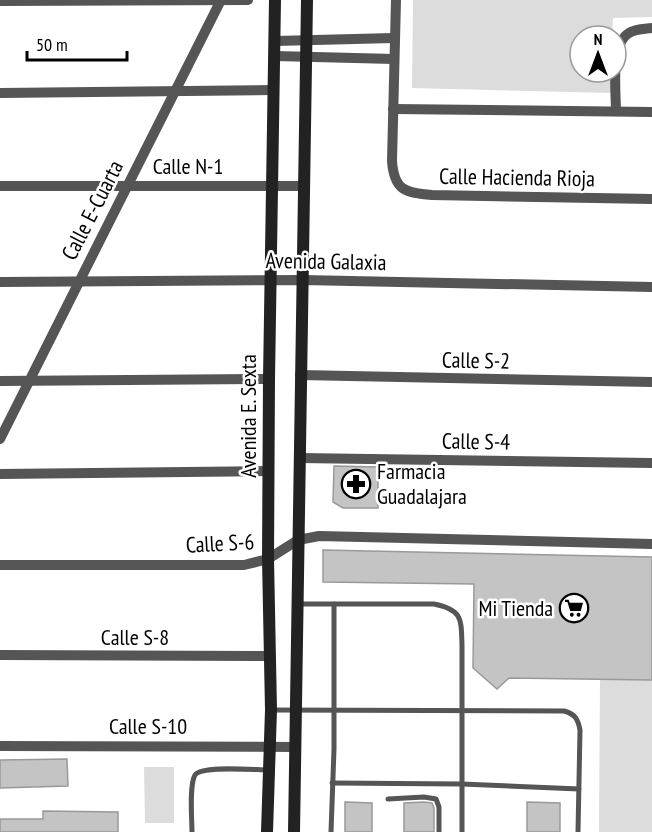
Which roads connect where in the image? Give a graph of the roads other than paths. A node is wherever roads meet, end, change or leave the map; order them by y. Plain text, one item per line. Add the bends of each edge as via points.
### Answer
1 (221, 0) edge
2 (248, 0) edge
3 (275, 0) edge
4 (307, 0) edge
5 (396, 0) edge
6 (0, 1) edge
7 (652, 28) edge
8 (394, 38) junction
9 (306, 40) junction
10 (275, 41) junction
11 (275, 56) junction
12 (305, 57) junction
13 (394, 59) junction
14 (274, 90) junction
15 (174, 92) junction
16 (0, 93) edge
17 (393, 109) junction
18 (616, 111) junction
19 (652, 112) edge
20 (272, 185) junction
21 (0, 186) edge
22 (127, 186) junction
23 (304, 186) junction
24 (652, 199) edge
25 (270, 280) junction
26 (302, 280) junction
27 (78, 281) junction
28 (0, 282) edge
29 (652, 287) edge
30 (300, 375) junction
31 (269, 379) junction
32 (0, 381) edge
33 (30, 381) junction
34 (652, 382) edge
35 (0, 439) edge
36 (298, 458) junction
37 (652, 463) edge
38 (269, 471) junction
39 (0, 474) edge
40 (298, 540) junction
41 (652, 544) edge
42 (268, 559) junction
43 (0, 565) edge
44 (297, 604) junction
45 (334, 604) junction
46 (0, 655) edge
47 (269, 656) junction
48 (271, 710) junction
49 (296, 710) junction
50 (334, 711) junction
51 (462, 711) junction
52 (0, 746) edge
53 (269, 746) junction
54 (295, 747) junction
55 (269, 770) junction
56 (332, 783) junction
57 (462, 784) junction
58 (579, 789) junction
59 (388, 799) dead end
60 (192, 832) edge
61 (267, 832) edge
62 (294, 832) edge
63 (331, 832) edge
64 (439, 832) edge
65 (462, 832) edge
66 (578, 832) edge

1 - 2 street
1 - 6 street
1 - 15 street, Calle E-Cuarta
3 - 10 street, Avenida E. Sexta
4 - 9 street
5 - 8 street
7 - 18 street via 628,34 620,42 616,52
8 - 9 street
8 - 13 street
9 - 10 street
9 - 12 street
10 - 11 street, Avenida E. Sexta
11 - 12 street
11 - 14 street, Avenida E. Sexta
12 - 13 street
12 - 23 street
13 - 17 street
14 - 15 street
14 - 20 street, Avenida E. Sexta
15 - 16 street
15 - 22 street, Calle E-Cuarta
17 - 18 street
17 - 24 street, Calle Hacienda Rioja via 392,172 404,190 417,194
18 - 19 street
20 - 22 street, Calle N-1
20 - 23 street, Calle N-1
20 - 25 street, Avenida E. Sexta
21 - 22 street, Calle N-1
22 - 27 street, Calle E-Cuarta
23 - 26 street
25 - 26 street, Avenida Galaxia
25 - 27 street, Avenida Galaxia
25 - 31 street, Avenida E. Sexta
26 - 29 street, Avenida Galaxia
26 - 30 street
27 - 28 street, Avenida Galaxia
27 - 33 street, Calle E-Cuarta
30 - 34 street, Calle S-2
30 - 36 street
31 - 33 street
31 - 38 street, Avenida E. Sexta
32 - 33 street
33 - 35 street, Calle E-Cuarta
36 - 37 street, Calle S-4
36 - 40 street
38 - 39 street
38 - 42 street, Avenida E. Sexta
40 - 41 street, Calle S-6 via 319,536
40 - 42 street, Calle S-6
40 - 44 street
42 - 43 street, Calle S-6 via 244,565
42 - 47 street, Avenida E. Sexta
44 - 45 lane
44 - 49 street
45 - 50 lane
45 - 51 lane via 451,607 461,622
46 - 47 street, Calle S-8
47 - 48 street, Avenida E. Sexta
48 - 49 lane
48 - 53 street, Avenida E. Sexta
49 - 50 lane
49 - 54 street
50 - 51 lane
50 - 56 lane
51 - 57 lane
51 - 58 lane via 572,714 578,719 580,730
52 - 53 street, Calle S-10
53 - 54 street, Calle S-10
53 - 55 street, Avenida E. Sexta
54 - 62 street
55 - 60 lane via 198,772 192,784
55 - 61 street, Avenida E. Sexta
56 - 57 lane
56 - 63 lane
57 - 58 lane
57 - 65 lane
58 - 66 lane
59 - 64 lane via 436,799

